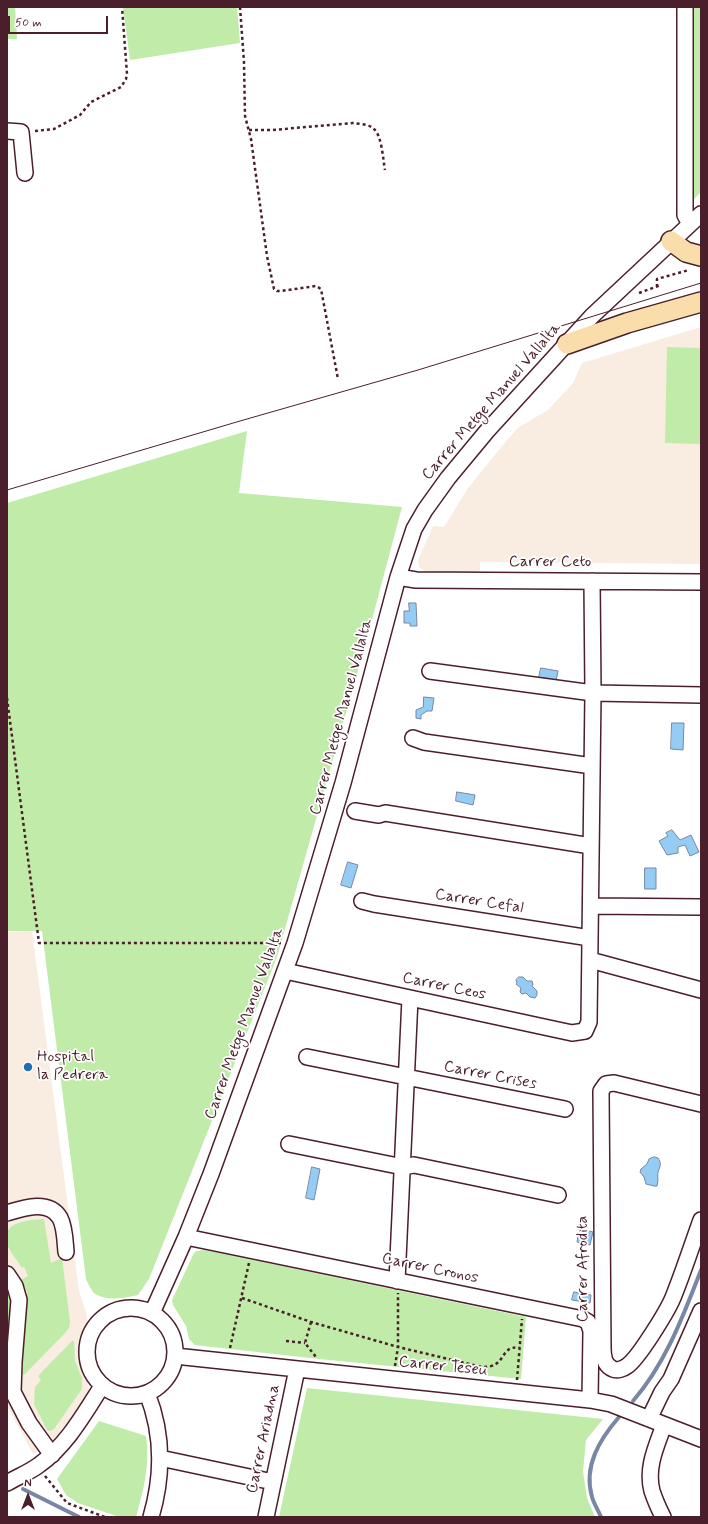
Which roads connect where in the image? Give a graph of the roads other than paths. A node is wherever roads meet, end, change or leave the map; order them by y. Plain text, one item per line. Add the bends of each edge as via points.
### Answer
1 (685, 7) edge
2 (14, 132) edge
3 (25, 172) dead end
4 (696, 219) edge
5 (671, 241) junction
6 (697, 262) edge
7 (701, 302) edge
8 (567, 344) junction
9 (398, 577) junction
10 (592, 581) junction
11 (701, 582) edge
12 (430, 671) dead end
13 (593, 693) junction
14 (701, 695) edge
15 (412, 738) dead end
16 (592, 766) junction
17 (355, 811) dead end
18 (591, 846) junction
19 (362, 901) dead end
20 (591, 906) junction
21 (701, 907) edge
22 (590, 938) junction
23 (590, 960) junction
24 (285, 971) junction
25 (701, 990) edge
26 (410, 998) junction
27 (307, 1057) dead end
28 (407, 1078) junction
29 (701, 1104) edge
30 (565, 1109) dead end
31 (289, 1144) dead end
32 (403, 1167) junction
33 (558, 1195) dead end
34 (7, 1213) edge
35 (701, 1220) edge
36 (186, 1237) junction
37 (66, 1252) dead end
38 (7, 1274) edge
39 (397, 1281) junction
40 (701, 1311) edge
41 (152, 1313) junction
42 (175, 1356) junction
43 (297, 1369) junction
44 (102, 1386) junction
45 (147, 1393) junction
46 (590, 1400) junction
47 (645, 1417) junction
48 (664, 1425) junction
49 (701, 1439) edge
50 (52, 1455) junction
51 (160, 1458) junction
52 (273, 1482) junction
53 (7, 1483) edge
54 (151, 1517) edge
55 (266, 1517) edge
56 (663, 1517) edge

1 - 4 street via 685,216
2 - 3 street
4 - 5 street, Carrer Metge Manuel Vallalta
5 - 6 main road
5 - 8 street, Carrer Metge Manuel Vallalta via 592,316
7 - 8 main road
8 - 9 street, Carrer Metge Manuel Vallalta via 487,431 434,496 414,530
9 - 10 street, Carrer Ceto via 416,580
9 - 24 street, Carrer Metge Manuel Vallalta via 343,784
10 - 11 street, Carrer Ceto
10 - 13 street
12 - 13 street
13 - 14 street
13 - 16 street
15 - 16 street via 424,742
16 - 18 street
17 - 18 street via 379,815 386,813
18 - 20 street
19 - 22 street, Carrer Cefal
20 - 21 street
20 - 22 street
22 - 23 street
23 - 25 street
23 - 26 street, Carrer Ceos via 589,1022 585,1031 572,1033
24 - 26 street, Carrer Ceos
24 - 36 street, Carrer Metge Manuel Vallalta
26 - 28 street
27 - 28 street, Carrer Crises
28 - 30 street, Carrer Crises
28 - 32 street
29 - 35 street, Carrer Afrodita via 614,1083 606,1084 601,1091 603,1355 612,1369 622,1369 633,1361 670,1303
31 - 32 street
32 - 33 street via 414,1165
32 - 39 street
34 - 37 street via 38,1206 54,1211 60,1219
36 - 39 street, Carrer Cronos
36 - 41 street, Carrer Metge Manuel Vallalta
38 - 50 street via 15,1286 19,1300 13,1392 37,1436
39 - 46 street, Carrer Cronos via 588,1322 591,1331
40 - 47 street via 671,1379
41 - 42 street via 163,1321 170,1331
41 - 44 street via 141,1309 116,1310 96,1325 89,1337 86,1350 93,1376
42 - 43 street, Carrer Teseu
42 - 45 street via 166,1379
43 - 46 street, Carrer Teseu
43 - 52 street, Carrer Ariadna
44 - 45 street via 123,1396
44 - 50 street via 69,1435
45 - 51 street via 156,1422
46 - 47 street, Carrer Teseu via 611,1404
47 - 48 street, Carrer Teseu
48 - 49 street, Carrer Teseu
48 - 56 street via 651,1461 650,1473 652,1490
50 - 53 street
51 - 52 street
51 - 54 street via 156,1498
52 - 55 street, Carrer Ariadna

